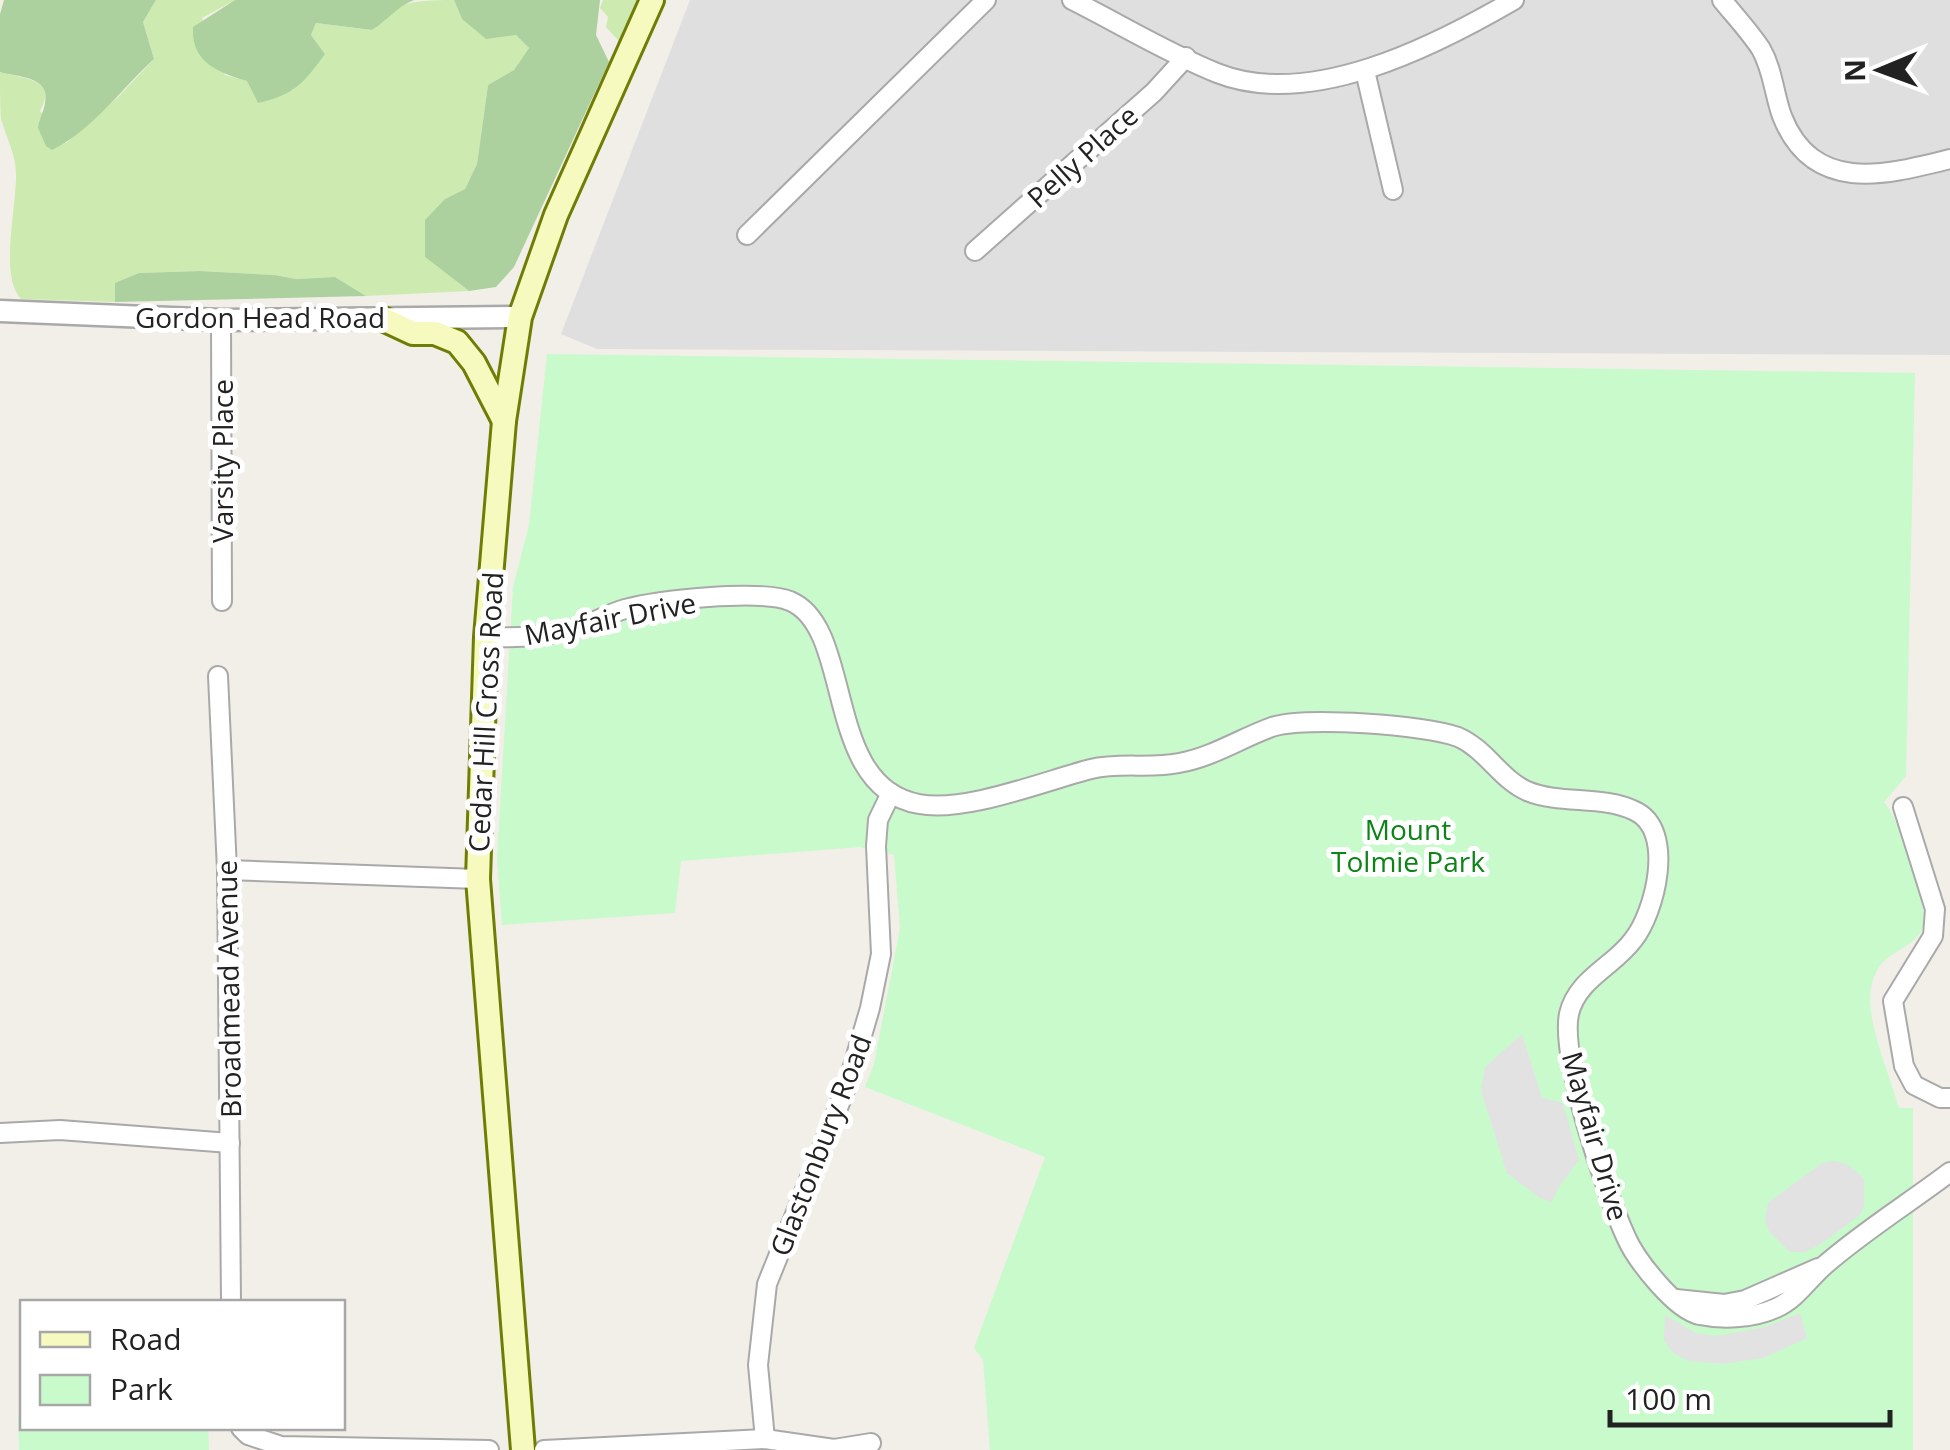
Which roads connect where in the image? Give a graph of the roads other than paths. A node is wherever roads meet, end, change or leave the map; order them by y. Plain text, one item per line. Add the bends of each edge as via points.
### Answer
1 (652, 0) edge
2 (986, 0) edge
3 (1072, 0) edge
4 (1514, 0) edge
5 (1722, 0) edge
6 (1186, 57) junction
7 (1365, 70) junction
8 (1950, 159) edge
9 (1393, 190) dead end
10 (747, 235) dead end
11 (975, 251) dead end
12 (0, 311) edge
13 (520, 317) junction
14 (383, 319) junction
15 (221, 320) junction
16 (504, 421) junction
17 (222, 601) dead end
18 (486, 637) junction
19 (218, 676) dead end
20 (891, 793) junction
21 (1903, 806) dead end
22 (228, 870) junction
23 (478, 879) junction
24 (1950, 1098) edge
25 (0, 1133) edge
26 (230, 1143) junction
27 (1950, 1172) edge
28 (231, 1300) edge
29 (243, 1430) edge
30 (765, 1439) junction
31 (872, 1443) dead end
32 (489, 1450) edge
33 (522, 1450) edge
34 (544, 1450) edge

1 - 13 main road, Cedar Hill Cross Road via 556,215
2 - 10 street
3 - 6 street
4 - 7 street
5 - 8 street via 1760,47 1782,116 1806,152 1840,171 1865,175
6 - 7 street via 1248,81 1322,80
6 - 11 street, Pelly Place
7 - 9 street
12 - 15 street, Gordon Head Road
13 - 14 street, Gordon Head Road
13 - 16 main road, Cedar Hill Cross Road
14 - 15 street, Gordon Head Road
14 - 16 main road via 457,342
15 - 17 street, Varsity Place
16 - 18 main road, Cedar Hill Cross Road
18 - 20 street, Mayfair Drive via 560,633 655,605 786,599 816,622 849,732 866,767
18 - 23 main road, Cedar Hill Cross Road
19 - 22 street, Broadmead Avenue
20 - 27 street, Mayfair Drive via 913,804 966,802 1099,767 1176,764 1286,723 1450,734 1478,748 1521,789 1641,813 1655,830 1659,847 1650,908 1633,940 1576,995 1568,1046 1626,1239 1641,1264 1690,1313 1727,1317 1774,1309
20 - 30 street, Glastonbury Road via 878,820 881,954 870,1008 848,1083 767,1284 758,1365
21 - 24 street via 1934,909 1932,936 1894,1001 1904,1066 1914,1085
22 - 23 street
22 - 26 street, Broadmead Avenue
23 - 33 main road, Cedar Hill Cross Road
25 - 26 street via 60,1130
26 - 28 street, Broadmead Avenue
29 - 32 street via 281,1446
30 - 31 street via 834,1449
30 - 34 street

